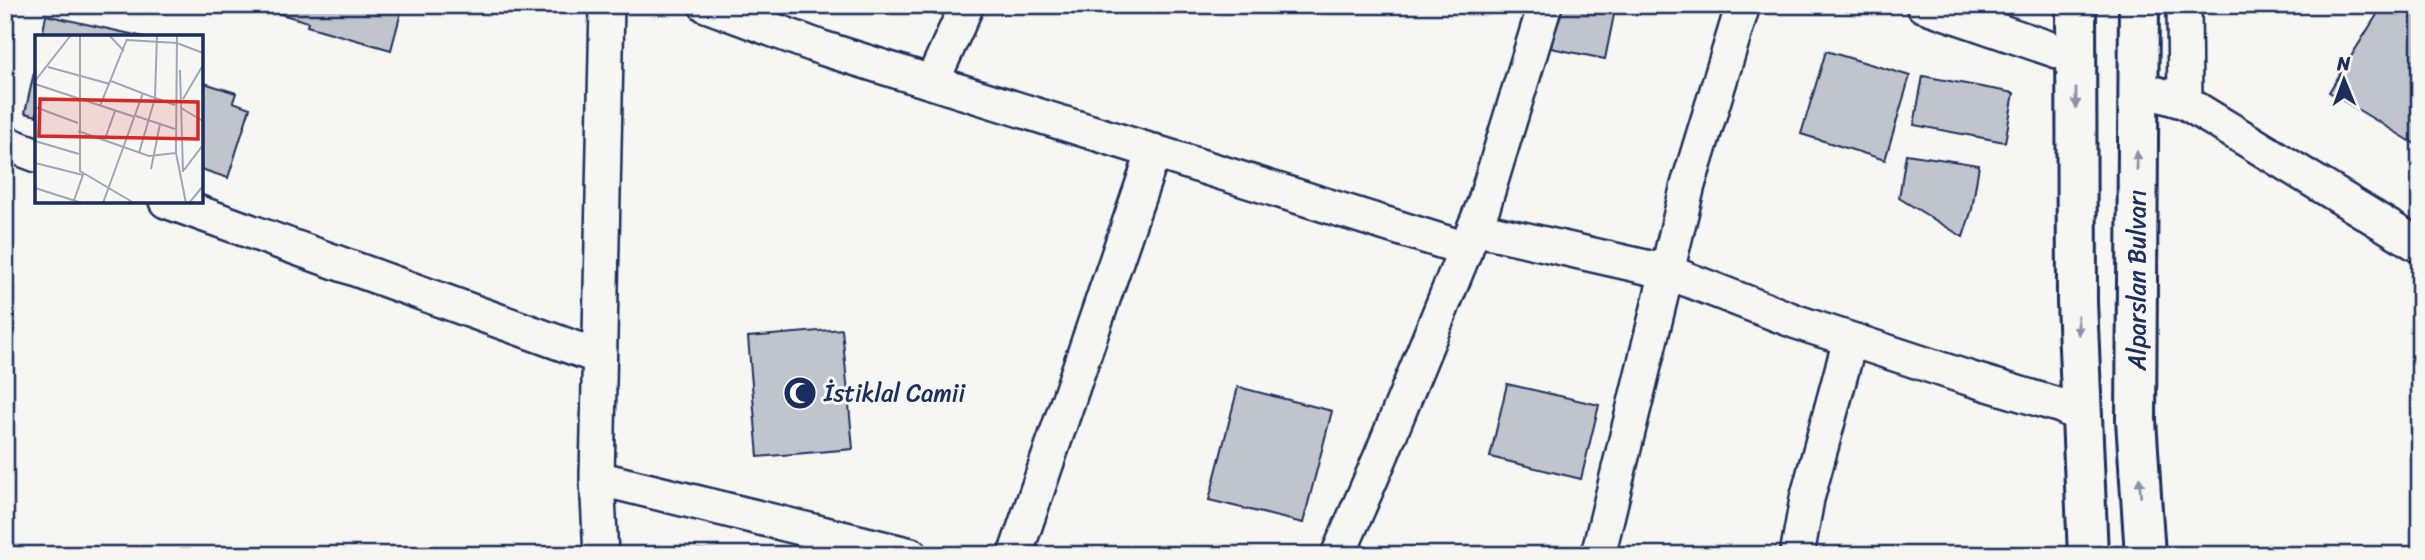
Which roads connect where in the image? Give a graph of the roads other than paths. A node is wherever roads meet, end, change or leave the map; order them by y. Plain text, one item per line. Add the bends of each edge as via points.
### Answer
1 (607, 5) edge
2 (706, 5) edge
3 (967, 5) edge
4 (1545, 5) edge
5 (1743, 5) edge
6 (1923, 5) edge
7 (2076, 5) edge
8 (2139, 5) edge
9 (2184, 5) edge
10 (2075, 57) junction
11 (932, 82) junction
12 (2138, 88) junction
13 (2185, 102) junction
14 (5, 143) edge
15 (1154, 151) junction
16 (35, 154) edge
17 (172, 203) edge
18 (1470, 238) junction
19 (2420, 246) edge
20 (1668, 272) junction
21 (1850, 340) junction
22 (599, 357) junction
23 (2082, 417) junction
24 (597, 478) junction
25 (601, 555) edge
26 (911, 555) edge
27 (1015, 555) edge
28 (1338, 555) edge
29 (1598, 555) edge
30 (1797, 555) edge
31 (2088, 555) edge
32 (2145, 555) edge

1 - 22 street
2 - 11 street
3 - 11 street
4 - 18 street
5 - 20 street via 1688,185
6 - 10 street
7 - 10 main road
8 - 12 main road, Alparslan Bulvarı
9 - 13 street
10 -> 23 main road
11 - 15 street
12 - 13 street
32 -> 12 main road, Alparslan Bulvarı via 2136,421
13 - 19 street
14 - 16 street
15 - 18 street
15 - 27 street
17 - 22 street
18 - 20 street
18 - 28 street
20 - 21 street
20 - 29 street
21 - 23 street via 2061,406
21 - 30 street via 1813,474
22 - 24 street
23 - 31 main road
24 - 25 street
24 - 26 street

